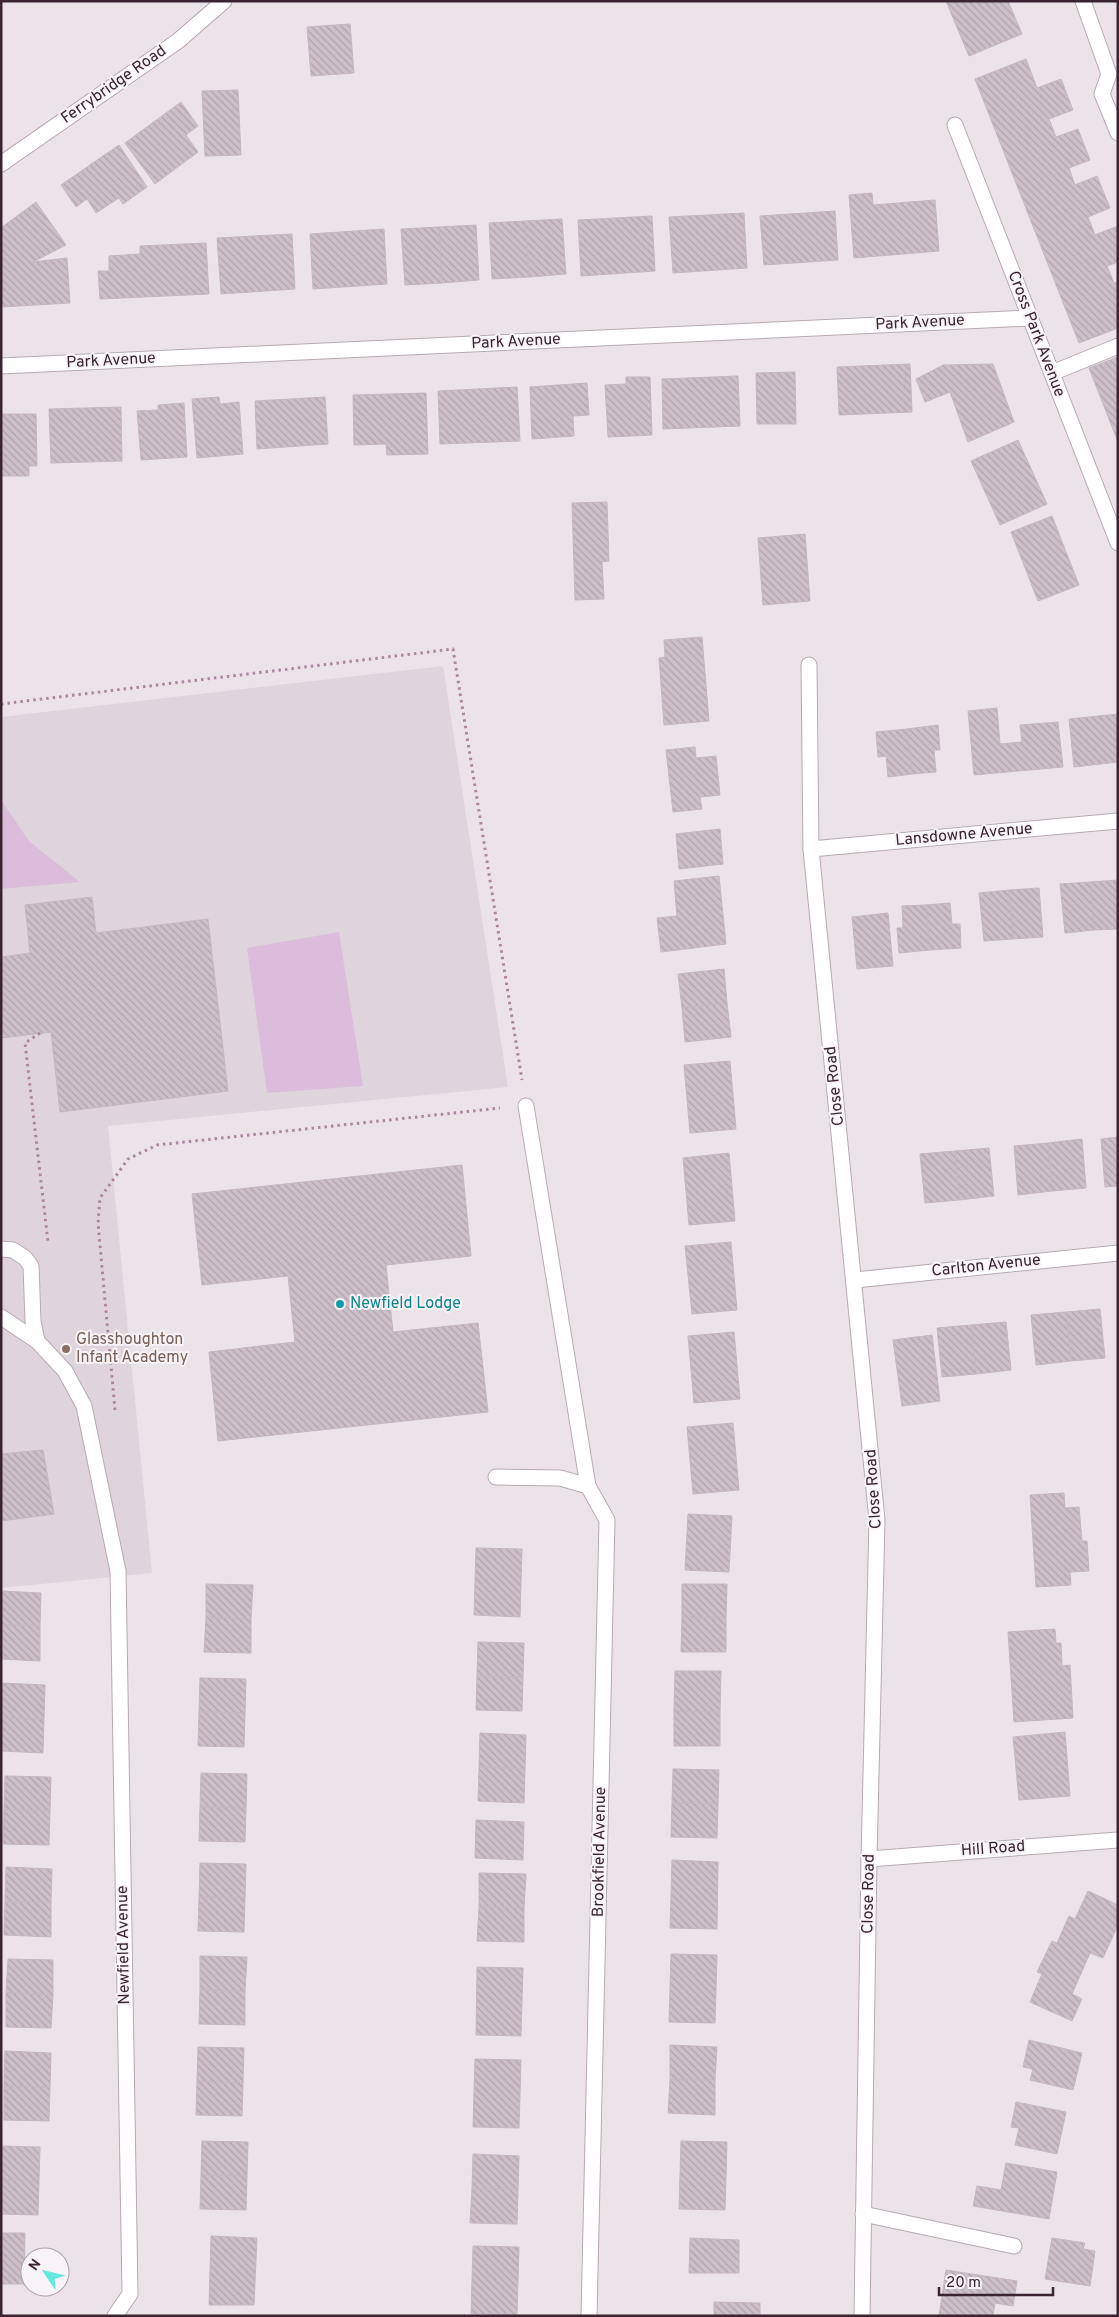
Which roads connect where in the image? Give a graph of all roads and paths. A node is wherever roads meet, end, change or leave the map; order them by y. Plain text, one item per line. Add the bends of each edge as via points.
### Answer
1 (224, 1) edge
2 (1083, 1) edge
3 (954, 125) dead end
4 (1118, 133) edge
5 (1, 164) edge
6 (1030, 318) junction
7 (1118, 346) edge
8 (1, 366) edge
9 (1052, 373) junction
10 (1118, 543) edge
11 (809, 665) dead end
12 (1, 704) edge
13 (1118, 821) edge
14 (811, 849) junction
15 (40, 1033) dead end
16 (526, 1106) junction
17 (48, 1243) dead end
18 (1, 1249) edge
19 (1118, 1253) edge
20 (855, 1280) junction
21 (1, 1317) edge
22 (37, 1341) junction
23 (116, 1419) dead end
24 (496, 1477) dead end
25 (588, 1486) junction
26 (1118, 1840) edge
27 (869, 1859) junction
28 (863, 2214) junction
29 (1014, 2246) dead end
30 (115, 2316) edge
31 (589, 2316) edge
32 (862, 2316) edge

1 - 5 street, Ferrybridge Road via 178,41
2 - 4 street via 1109,74 1102,94
3 - 6 street, Cross Park Avenue
6 - 8 street, Park Avenue
6 - 9 street, Cross Park Avenue
7 - 9 street
9 - 10 street, Cross Park Avenue
11 - 14 street, Close Road
12 - 16 path via 453,649
13 - 14 street, Lansdowne Avenue
14 - 20 street, Close Road
15 - 17 path via 25,1043
16 - 23 path via 157,1144 128,1158 100,1198 98,1223
16 - 25 street, Brookfield Avenue
18 - 22 street via 13,1250 32,1266 33,1321
19 - 20 street, Carlton Avenue
20 - 27 street, Close Road via 878,1520
21 - 22 street, Newfield Avenue
22 - 30 street, Newfield Avenue via 65,1371 84,1406 118,1571 130,2294
24 - 25 street via 560,1478
25 - 31 street, Brookfield Avenue via 607,1520
26 - 27 street, Hill Road
27 - 28 street, Close Road
28 - 29 street
28 - 32 street, Close Road

